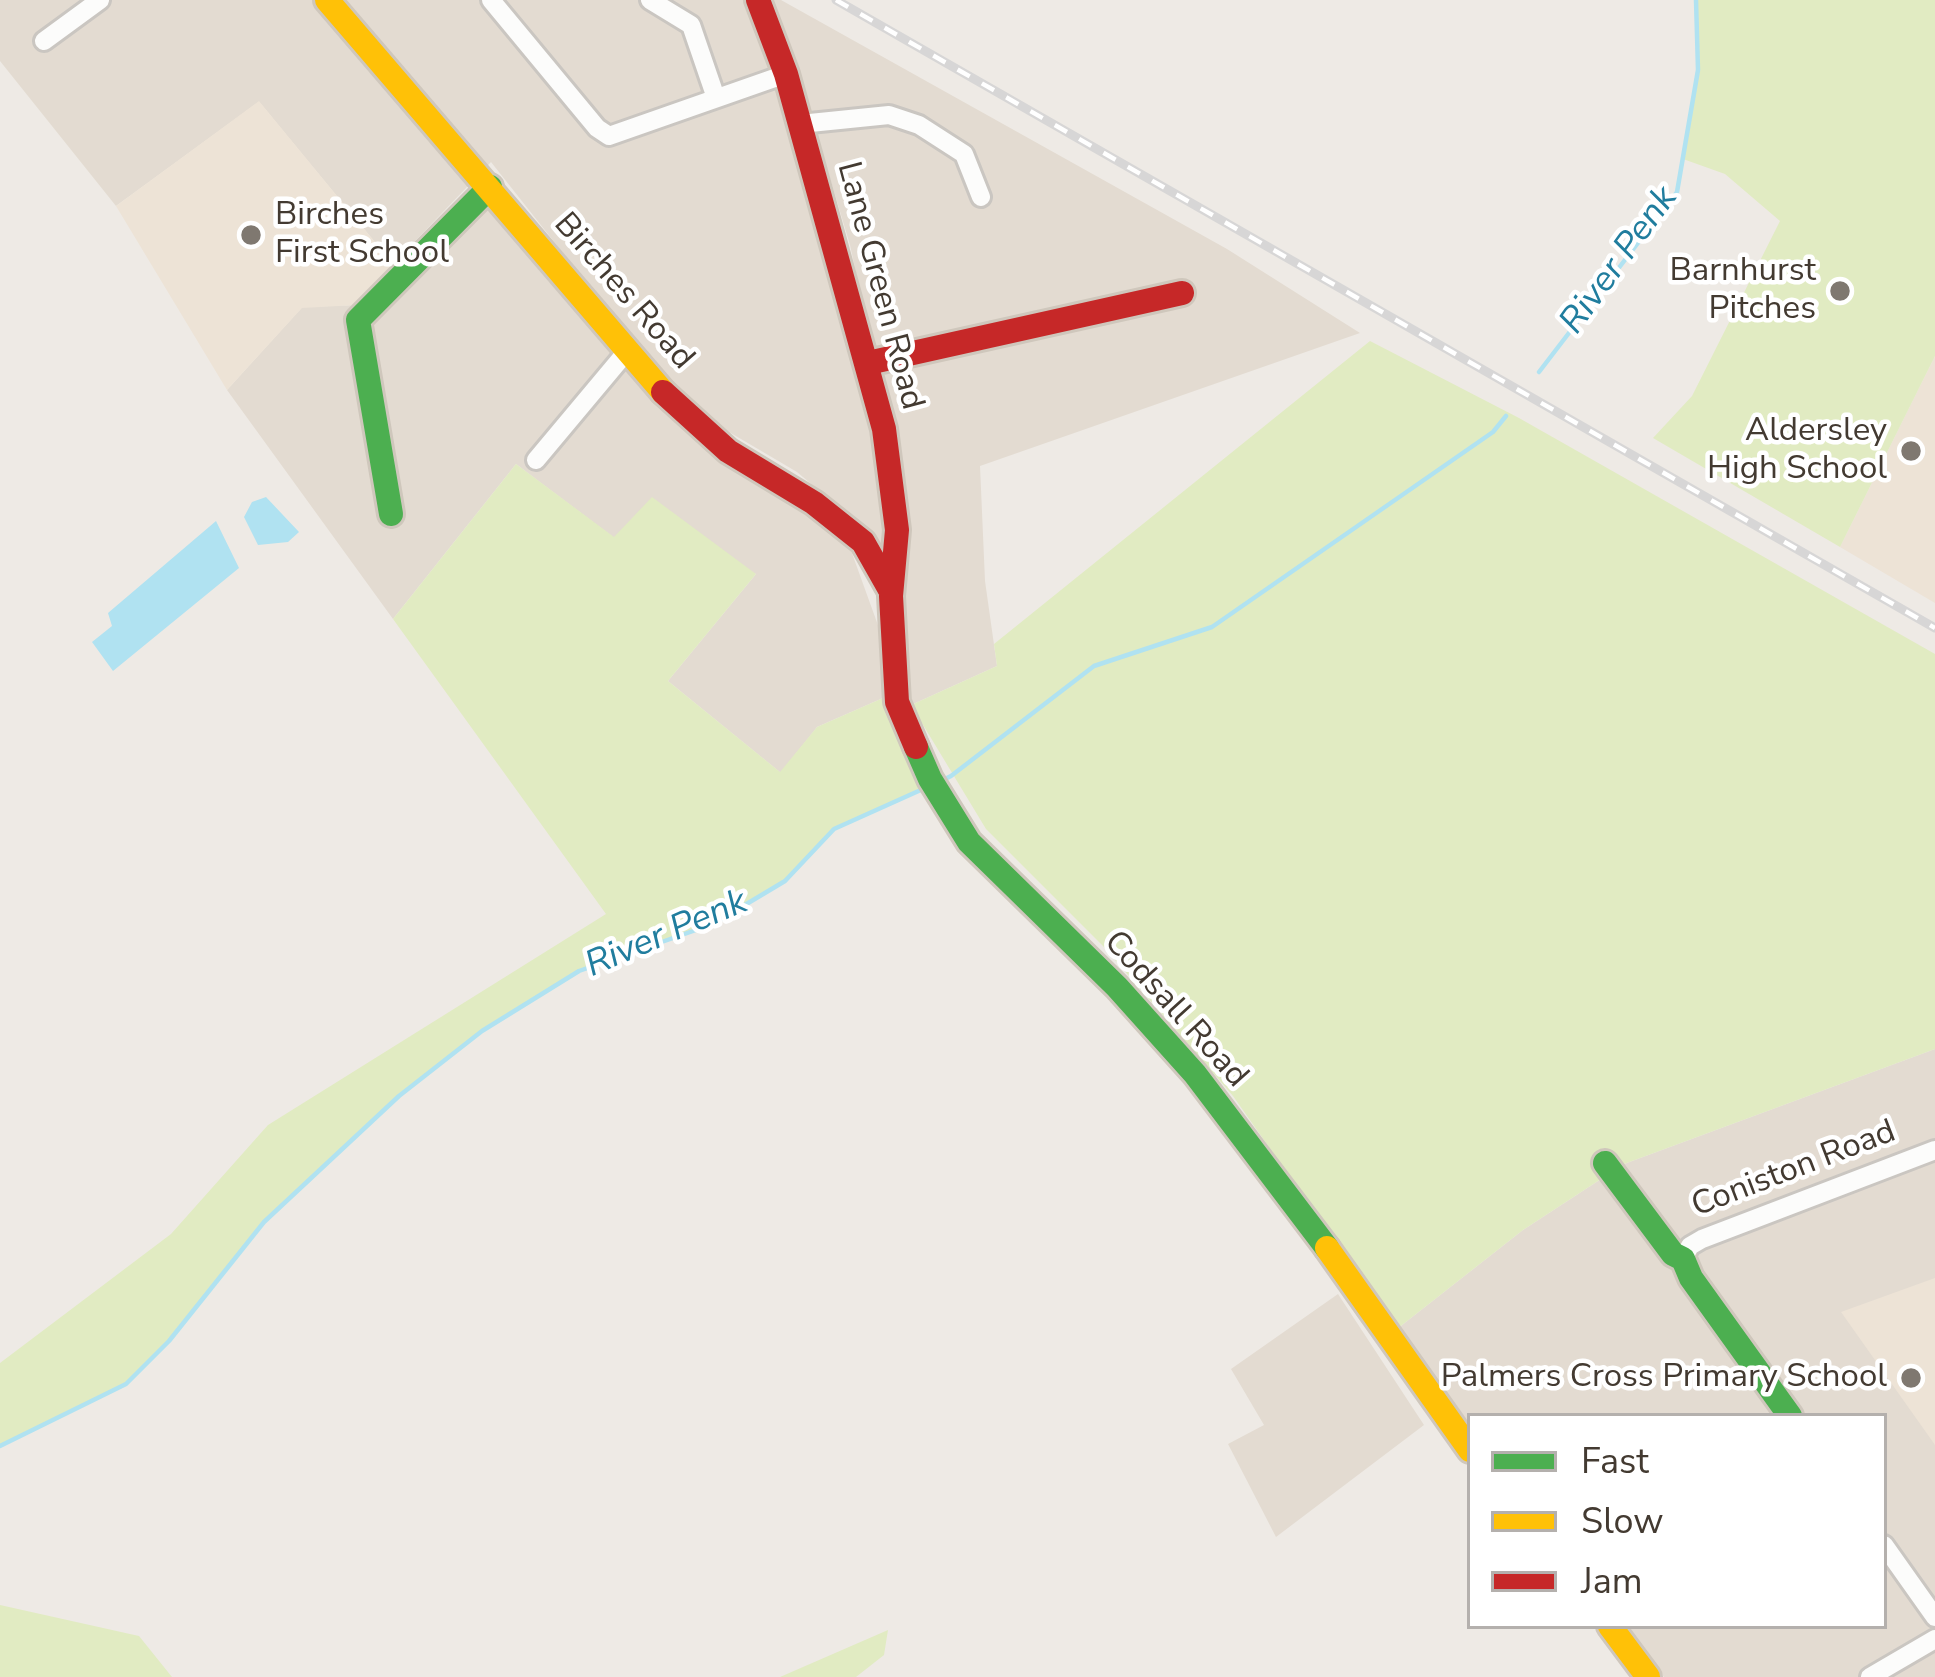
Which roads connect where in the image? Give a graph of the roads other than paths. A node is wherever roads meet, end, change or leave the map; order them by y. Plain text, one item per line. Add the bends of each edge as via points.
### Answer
1 (100, 0) edge
2 (327, 0) edge
3 (491, 0) edge
4 (650, 0) edge
5 (758, 0) edge
6 (44, 40) dead end
7 (786, 74) junction
8 (716, 98) junction
9 (800, 124) junction
10 (490, 188) junction
11 (981, 197) dead end
12 (1182, 293) dead end
13 (628, 350) junction
14 (868, 363) junction
15 (536, 460) dead end
16 (391, 514) dead end
17 (891, 596) junction
18 (1935, 1150) edge
19 (1605, 1163) dead end
20 (1684, 1259) junction
21 (1788, 1413) edge
22 (1467, 1446) edge
23 (1887, 1549) edge
24 (1935, 1617) edge
25 (1612, 1629) edge
26 (1935, 1639) edge
27 (1648, 1677) edge
28 (1870, 1677) edge

1 - 6 street
2 - 10 street, Birches Road
3 - 8 street via 602,133
4 - 8 street via 692,25
5 - 7 street, Lane Green Road
7 - 8 street
7 - 9 street, Lane Green Road
9 - 11 street via 889,116 919,125 964,154
9 - 14 street, Lane Green Road
10 - 13 street, Birches Road
10 - 16 street via 358,320
12 - 14 street
13 - 15 street
13 - 17 street, Birches Road via 728,451 863,542
14 - 17 street, Lane Green Road via 896,497
17 - 22 street, Codsall Road via 897,702 969,842 1195,1074
18 - 20 street, Coniston Road via 1702,1239
19 - 20 street, Coniston Road
20 - 21 street, Coniston Road
23 - 24 street
25 - 27 street
26 - 28 street

